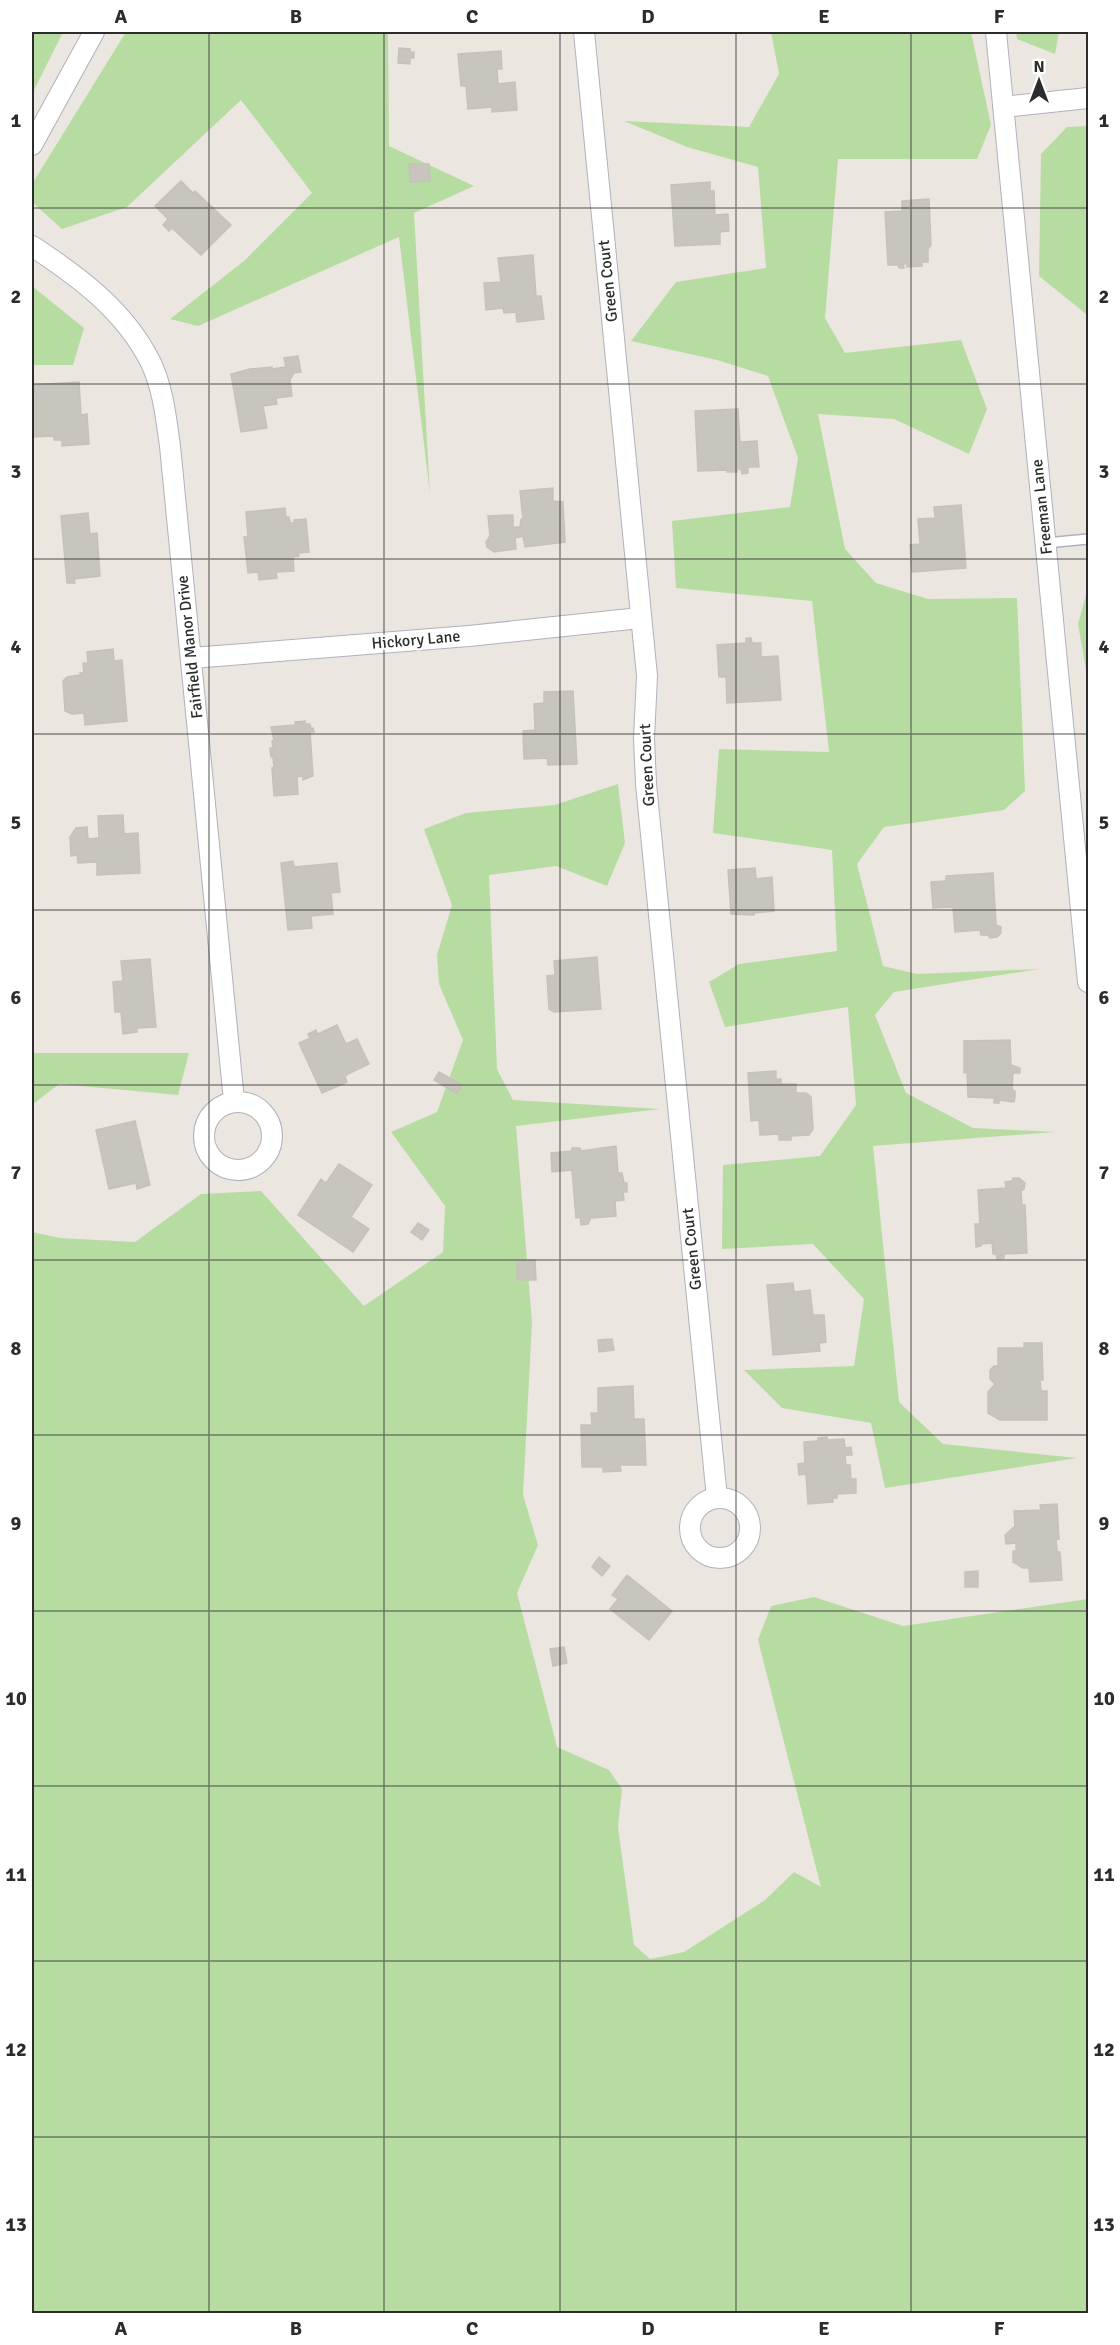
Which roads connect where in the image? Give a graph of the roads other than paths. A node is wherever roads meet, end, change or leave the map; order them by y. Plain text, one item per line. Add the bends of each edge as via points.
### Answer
1 (94, 32) edge
2 (584, 32) edge
3 (996, 32) edge
4 (1089, 98) edge
5 (1003, 107) junction
6 (32, 146) edge
7 (32, 246) edge
8 (1089, 539) edge
9 (1046, 543) junction
10 (640, 618) junction
11 (192, 658) junction
12 (1087, 957) edge
13 (1089, 982) edge
14 (234, 1101) dead end
15 (717, 1498) dead end

1 - 6 street
2 - 10 street, Green Court
3 - 5 street, Freeman Lane
4 - 5 street
5 - 9 street, Freeman Lane
7 - 11 street, Fairfield Manor Drive via 72,272 110,306 150,362 163,398 171,446
8 - 9 lane
9 - 12 street, Freeman Lane
10 - 11 street, Hickory Lane
10 - 15 street, Green Court via 647,676 646,784
11 - 14 street, Fairfield Manor Drive
12 - 13 street, Freeman Lane

